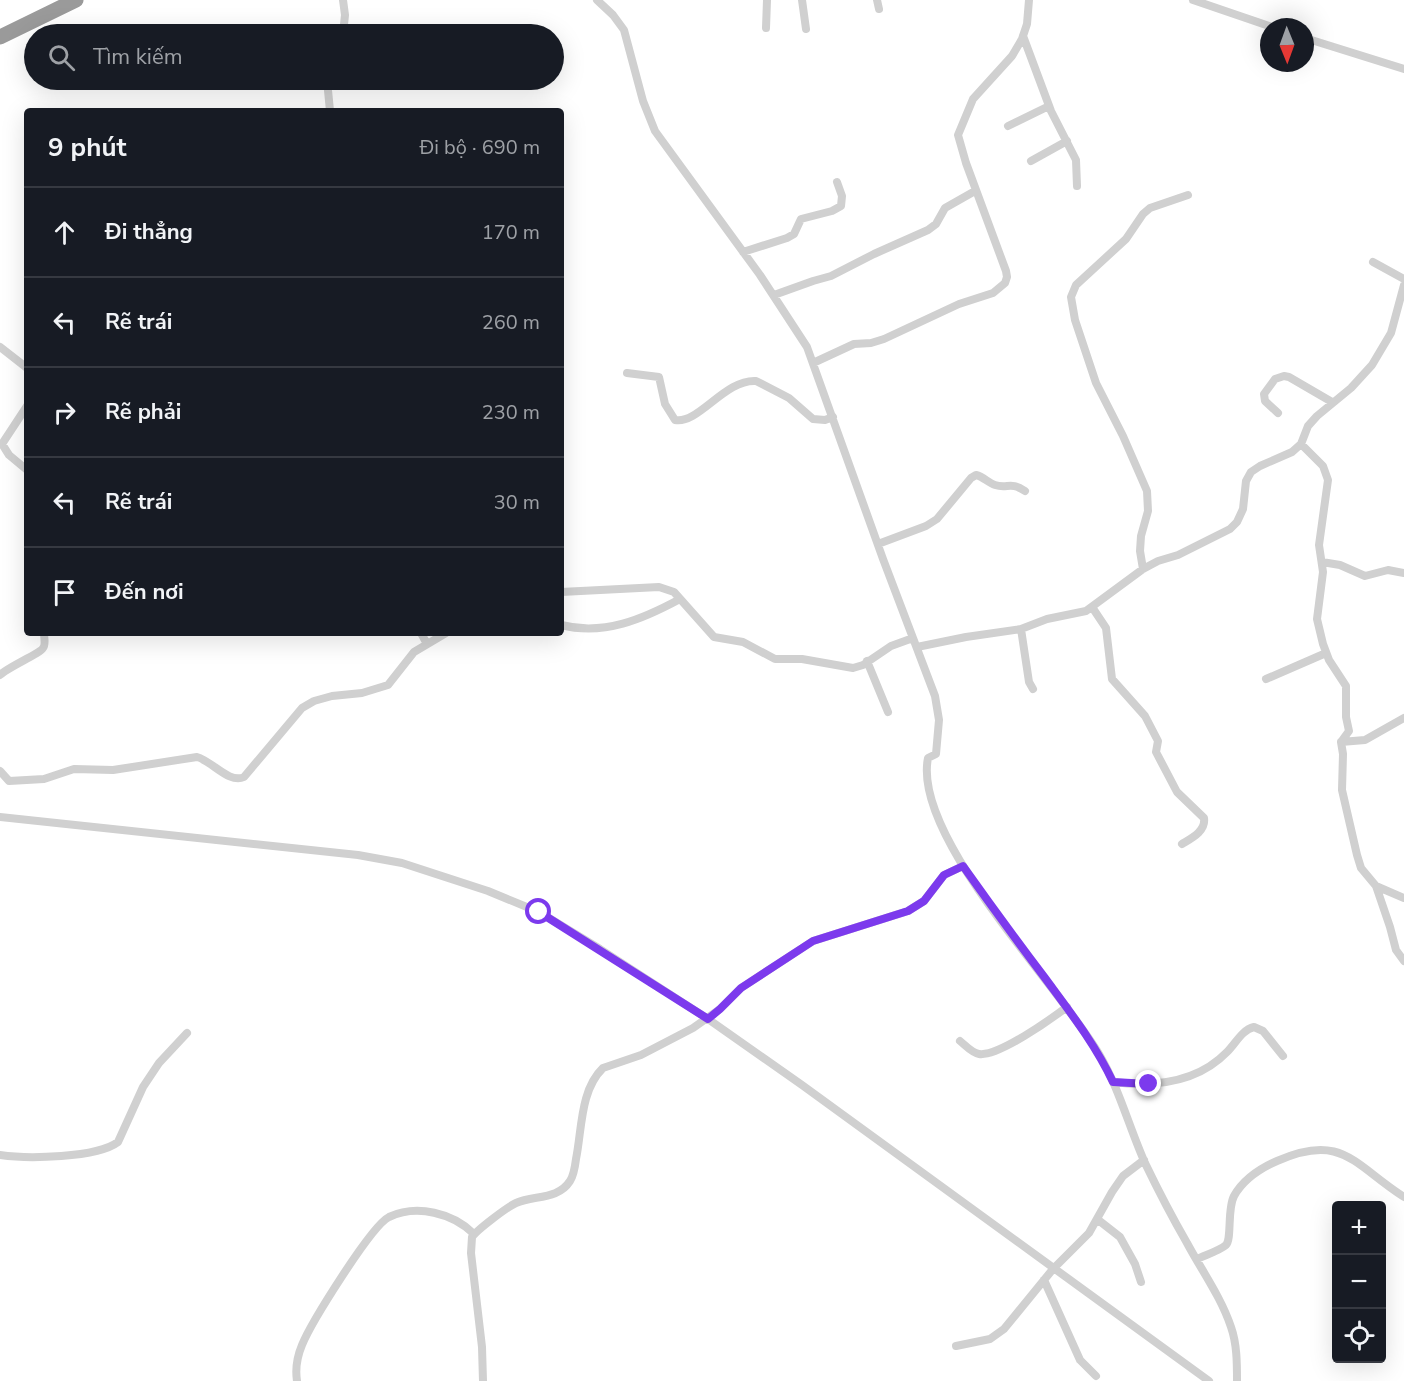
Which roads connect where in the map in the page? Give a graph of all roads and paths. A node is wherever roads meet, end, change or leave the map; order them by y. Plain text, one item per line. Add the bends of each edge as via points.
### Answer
1 (76, 0) edge
2 (343, 0) edge
3 (597, 0) edge
4 (767, 0) edge
5 (802, 0) edge
6 (1029, 0) edge
7 (1193, 0) edge
8 (1260, 23) edge
9 (27, 24) edge
10 (344, 24) edge
11 (24, 25) edge
12 (766, 28) dead end
13 (806, 29) dead end
14 (1023, 36) junction
15 (0, 37) edge
16 (1314, 41) edge
17 (1404, 69) edge
18 (328, 90) edge
19 (1049, 106) junction
20 (330, 108) edge
21 (1008, 126) dead end
22 (1067, 141) junction
23 (1031, 161) dead end
24 (837, 182) dead end
25 (1077, 186) dead end
26 (975, 191) junction
27 (1188, 195) dead end
28 (743, 252) junction
29 (1373, 262) dead end
30 (1404, 279) edge
31 (1404, 285) edge
32 (774, 295) junction
33 (1400, 320) edge
34 (0, 346) edge
35 (813, 363) junction
36 (24, 366) edge
37 (627, 373) dead end
38 (1332, 402) junction
39 (24, 411) edge
40 (1278, 413) dead end
41 (833, 417) junction
42 (1301, 444) junction
43 (24, 468) edge
44 (1025, 491) dead end
45 (878, 544) junction
46 (1322, 562) junction
47 (1143, 569) junction
48 (1404, 573) edge
49 (564, 592) edge
50 (680, 599) junction
51 (1092, 607) junction
52 (564, 625) edge
53 (1021, 629) junction
54 (44, 636) edge
55 (423, 636) edge
56 (441, 636) edge
57 (913, 638) junction
58 (427, 644) junction
59 (917, 647) junction
60 (1326, 652) junction
61 (867, 662) junction
62 (0, 675) edge
63 (1266, 679) dead end
64 (1033, 689) dead end
65 (888, 712) dead end
66 (1404, 718) edge
67 (1341, 742) junction
68 (0, 771) edge
69 (0, 817) edge
70 (1182, 844) dead end
71 (963, 866) junction
72 (1376, 886) junction
73 (1404, 898) edge
74 (1404, 961) edge
75 (1067, 1007) junction
76 (708, 1019) junction
77 (187, 1033) dead end
78 (960, 1041) dead end
79 (1283, 1056) dead end
80 (1113, 1082) junction
81 (0, 1155) edge
82 (1144, 1160) junction
83 (1404, 1197) edge
84 (1097, 1219) junction
85 (474, 1234) junction
86 (1197, 1259) junction
87 (1053, 1269) junction
88 (1044, 1280) junction
89 (1142, 1282) dead end
90 (956, 1346) dead end
91 (1096, 1376) dead end
92 (297, 1381) edge
93 (483, 1381) edge
94 (1209, 1381) edge
95 (1237, 1381) edge

1 - 9 highway
2 - 10 street
3 - 28 street via 624,30 655,131
4 - 12 street
5 - 13 street
6 - 14 street
7 - 8 street
11 - 15 highway
14 - 19 street
14 - 26 street via 1012,56 973,99 958,135
16 - 17 street
18 - 20 street
19 - 21 street
19 - 22 street
22 - 23 street
22 - 25 street via 1076,160
24 - 28 street via 843,203 840,206 801,219 794,234 787,238
26 - 32 street via 945,208 928,230 831,276
26 - 35 street via 1006,270 1007,277 1000,289 884,339 854,344
27 - 47 street via 1143,214 1126,239 1076,285 1071,297 1096,383 1147,491 1148,511 1140,551
28 - 32 street
29 - 30 street
31 - 33 street
32 - 35 street
33 - 38 street via 1372,365
34 - 36 street
35 - 41 street
37 - 41 street via 659,377 665,404 675,420 685,421 721,394 750,380 789,398 813,419
38 - 40 street via 1289,377 1280,376 1264,396 1265,402
38 - 42 street via 1308,426
39 - 43 street via 2,444
41 - 45 street
42 - 46 street via 1323,466 1328,480 1319,545
42 - 47 street via 1251,472 1243,509 1230,529
44 - 45 street via 1015,485 994,485 976,475 937,519
45 - 57 street
46 - 48 street via 1365,576 1388,570
46 - 60 street via 1317,619
47 - 51 street
49 - 50 street via 659,587 674,592
50 - 52 street via 614,627
50 - 61 street via 714,637 743,642 775,659 802,659 853,668
51 - 53 street
51 - 70 street via 1106,628 1112,679 1145,716 1158,741 1156,752 1177,792 1204,818 1201,830
53 - 59 street
53 - 64 street
54 - 62 street via 41,651
55 - 58 street
56 - 58 street
57 - 59 street
57 - 61 street via 891,646
58 - 68 street via 414,652 388,685 332,696 302,708 240,779 197,757 113,770 74,769 28,781 9,781
59 - 71 street via 935,696 939,720 936,754 928,758 926,782 934,813
60 - 63 street
60 - 67 street via 1346,686 1349,731
61 - 65 street
66 - 67 street via 1365,740
67 - 72 street via 1342,790 1353,840 1361,868
69 - 76 street via 402,863 539,912
71 - 75 street
71 - 76 street via 944,875 924,901 908,911 813,941 741,988
72 - 73 street
72 - 74 street via 1396,950
75 - 78 street via 1039,1028 989,1052 975,1053
75 - 80 street
76 - 85 street via 641,1055 603,1068 592,1081 587,1096 573,1174 566,1186 558,1192 516,1203
76 - 87 street
77 - 81 street via 154,1071 118,1142 111,1148 48,1156
79 - 80 street via 1263,1031 1254,1027 1208,1067 1184,1077 1164,1084
80 - 82 street
82 - 84 street via 1124,1176
82 - 86 street
83 - 86 street via 1346,1155 1316,1150 1298,1152 1249,1178 1234,1195 1228,1242
84 - 87 street via 1089,1233
84 - 89 street via 1117,1233
85 - 92 street via 453,1220 423,1210 387,1218 355,1256 314,1321 295,1367
85 - 93 street via 471,1253
86 - 95 street via 1232,1328
87 - 88 street
87 - 94 street
88 - 90 street via 1004,1329 990,1339
88 - 91 street via 1080,1360

